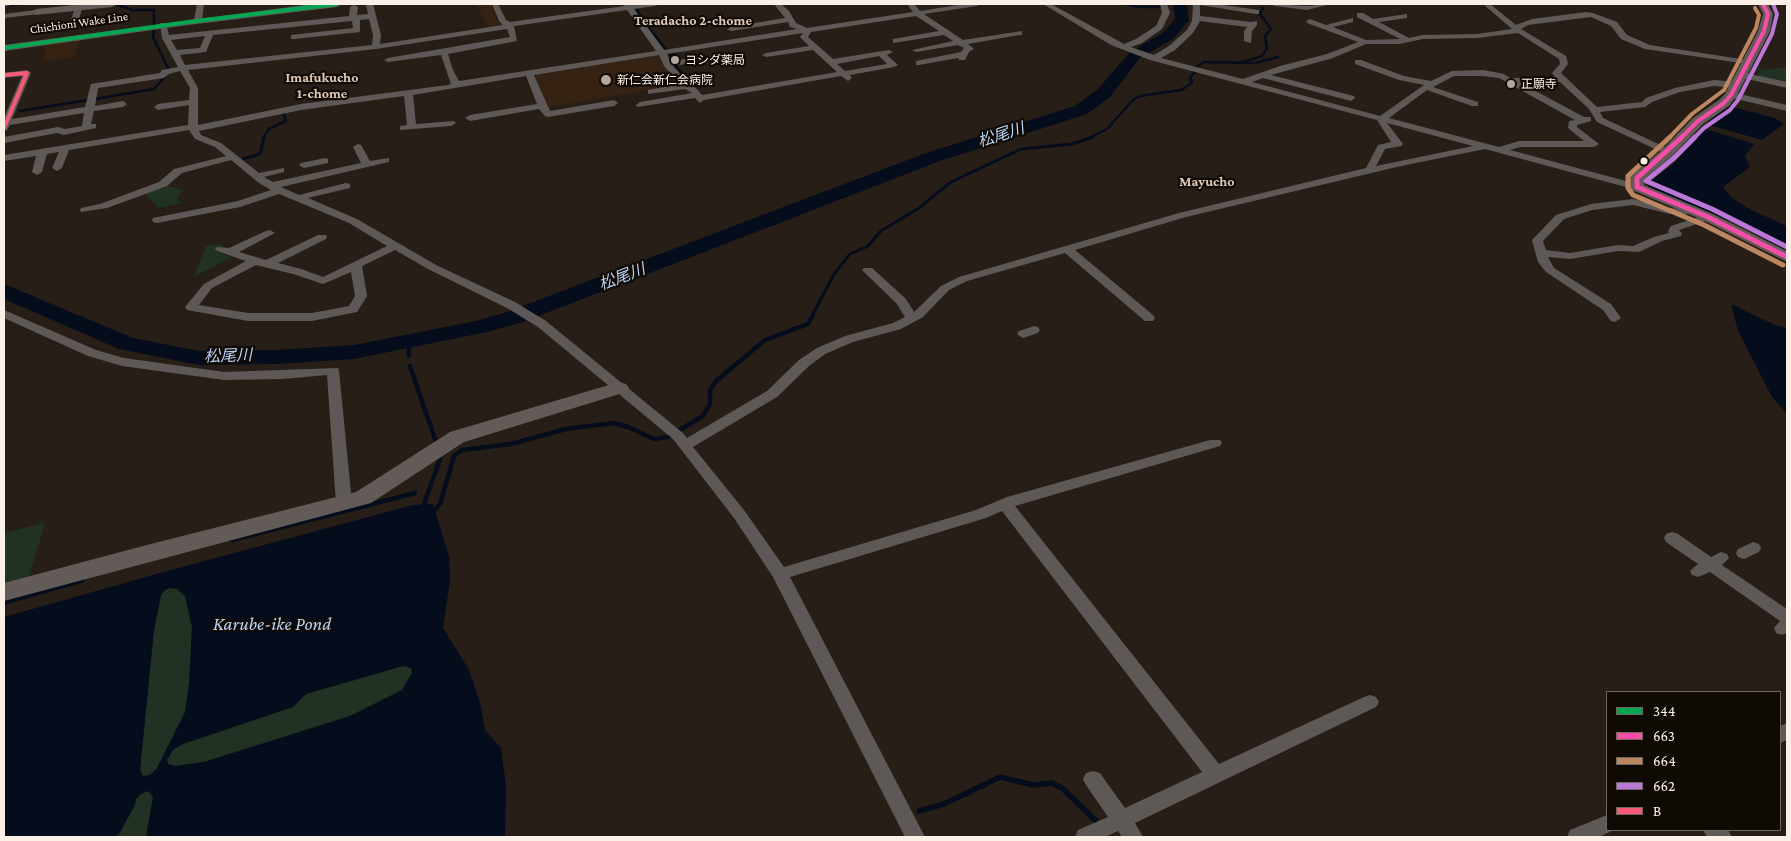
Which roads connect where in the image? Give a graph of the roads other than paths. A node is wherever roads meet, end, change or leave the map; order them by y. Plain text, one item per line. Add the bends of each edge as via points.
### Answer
1 (10, 4) edge
2 (112, 4) edge
3 (200, 4) edge
4 (336, 4) edge
5 (369, 4) edge
6 (495, 4) edge
7 (655, 4) edge
8 (776, 4) edge
9 (910, 4) edge
10 (977, 4) edge
11 (1046, 4) edge
12 (1164, 4) edge
13 (1196, 4) edge
14 (1203, 4) edge
15 (1275, 4) edge
16 (1324, 4) edge
17 (1486, 4) edge
18 (1763, 4) edge
19 (4, 5) edge
20 (79, 5) edge
21 (627, 5) edge
22 (38, 8) edge
23 (299, 8) junction
24 (354, 8) dead end
25 (919, 13) junction
26 (1253, 13) dead end
27 (1360, 15) dead end
28 (4, 16) edge
29 (373, 16) junction
30 (1330, 16) dead end
31 (1404, 16) dead end
32 (355, 18) junction
33 (1196, 18) junction
34 (75, 20) dead end
35 (198, 20) junction
36 (789, 20) junction
37 (1310, 21) dead end
38 (1372, 21) junction
39 (163, 25) junction
40 (508, 25) junction
41 (1326, 27) junction
42 (295, 29) junction
43 (731, 29) dead end
44 (804, 30) junction
45 (1517, 30) junction
46 (946, 32) junction
47 (1019, 33) dead end
48 (210, 34) junction
49 (166, 38) junction
50 (236, 39) dead end
51 (896, 41) dead end
52 (1248, 41) dead end
53 (1409, 41) junction
54 (1365, 42) junction
55 (1395, 42) junction
56 (960, 43) junction
57 (376, 46) junction
58 (815, 47) junction
59 (4, 48) edge
60 (1125, 48) junction
61 (916, 50) dead end
62 (1416, 50) dead end
63 (444, 52) junction
64 (662, 52) junction
65 (174, 53) junction
66 (776, 54) junction
67 (766, 55) dead end
68 (290, 56) junction
69 (720, 56) dead end
70 (1154, 58) junction
71 (388, 60) dead end
72 (783, 60) dead end
73 (832, 62) junction
74 (1358, 62) dead end
75 (1747, 62) junction
76 (671, 63) junction
77 (919, 63) dead end
78 (184, 68) junction
79 (529, 73) junction
80 (4, 75) edge
81 (1261, 75) junction
82 (847, 77) junction
83 (1560, 79) junction
84 (1511, 80) junction
85 (1242, 82) junction
86 (458, 84) junction
87 (1736, 85) junction
88 (1787, 85) edge
89 (686, 86) junction
90 (1430, 86) junction
91 (1344, 90) dead end
92 (651, 92) dead end
93 (408, 93) junction
94 (699, 98) junction
95 (1351, 98) junction
96 (123, 100) dead end
97 (193, 102) junction
98 (614, 103) dead end
99 (1475, 104) dead end
100 (640, 105) dead end
101 (542, 106) junction
102 (158, 107) dead end
103 (1787, 108) edge
104 (89, 109) junction
105 (1349, 111) junction
106 (1596, 114) junction
107 (470, 118) dead end
108 (1381, 120) junction
109 (1582, 120) junction
110 (451, 123) dead end
111 (5, 126) edge
112 (192, 128) junction
113 (4, 140) edge
114 (1483, 147) junction
115 (65, 149) junction
116 (1497, 151) junction
117 (1668, 152) junction
118 (42, 153) junction
119 (233, 157) junction
120 (4, 158) edge
121 (386, 160) dead end
122 (304, 165) dead end
123 (57, 168) dead end
124 (281, 170) dead end
125 (1370, 170) junction
126 (36, 172) dead end
127 (330, 172) junction
128 (257, 176) junction
129 (346, 186) dead end
130 (1637, 187) junction
131 (275, 188) junction
132 (297, 198) junction
133 (85, 210) dead end
134 (1690, 210) junction
135 (1708, 217) junction
136 (157, 220) dead end
137 (270, 233) dead end
138 (322, 237) dead end
139 (395, 246) junction
140 (1066, 248) junction
141 (1541, 253) junction
142 (1787, 257) edge
143 (261, 262) junction
144 (356, 265) junction
145 (290, 269) junction
146 (868, 270) dead end
147 (277, 276) dead end
148 (8, 318) edge
149 (912, 318) junction
150 (1149, 318) dead end
151 (1615, 318) dead end
152 (619, 388) junction
153 (679, 438) junction
154 (1215, 443) dead end
155 (344, 504) junction
156 (1004, 504) junction
157 (1672, 538) dead end
158 (780, 574) junction
159 (4, 592) edge
160 (1785, 623) edge
161 (1370, 702) dead end
162 (1216, 775) junction
163 (1093, 779) dead end
164 (1122, 820) junction
165 (1606, 824) edge
166 (915, 837) edge
167 (1085, 837) edge
168 (1133, 837) edge
169 (1577, 837) edge

1 - 19 street
2 - 20 main road
3 - 35 street
4 - 23 main road, Chichioni Wake Line
5 - 29 street
6 - 40 street
7 - 21 street
8 - 36 street
9 - 25 street
10 - 25 street
11 - 60 street
12 - 60 street via 1166,13 1159,27
13 - 33 street
14 - 26 street
15 - 16 street via 1307,8
17 - 45 street
18 - 75 main road via 1768,19
20 - 22 main road
20 - 34 street
21 - 40 street
21 - 64 street
22 - 28 street
23 - 35 main road, Chichioni Wake Line
23 - 42 street
24 - 32 street
25 - 44 street
25 - 46 street
27 - 38 street
29 - 32 street
29 - 57 street
30 - 41 street via 1347,21
31 - 38 street
32 - 42 street
32 - 42 street via 357,30
33 - 52 street via 1254,24 1248,31
33 - 70 street via 1182,40
35 - 39 main road, Chichioni Wake Line
36 - 43 street
36 - 44 street
37 - 41 street
38 - 53 street
39 - 49 street
39 - 59 main road, Chichioni Wake Line
40 - 57 street
40 - 63 street via 512,41
41 - 54 street
42 - 48 street
42 - 50 street
42 - 68 street
44 - 58 street via 808,31 804,37
44 - 64 street
45 - 53 street via 1477,36 1423,37
45 - 75 street via 1532,20 1586,14 1612,23 1624,37 1648,47
45 - 83 street via 1563,58 1564,64 1556,73
46 - 51 street
46 - 56 street
47 - 56 street
48 - 49 street
48 - 65 street via 203,50
49 - 65 street
53 - 55 street
54 - 55 street
54 - 81 street via 1330,56
55 - 62 street
56 - 61 street
56 - 77 street via 970,49 963,56
57 - 68 street
58 - 66 street
58 - 73 street
60 - 70 street
63 - 71 street
63 - 86 street via 449,70
64 - 76 street
64 - 79 street
65 - 78 street
66 - 67 street
66 - 72 street
68 - 78 street
69 - 76 street
70 - 85 street
73 - 82 street
73 - 82 street via 885,53 894,65
74 - 90 street
75 - 87 main road
76 - 89 street
78 - 97 street via 194,88
78 - 104 street via 165,72 164,75 91,86
79 - 86 street
79 - 101 street
80 - 111 street via 27,73
81 - 85 street
81 - 95 street
82 - 94 street via 820,76
83 - 84 street
83 - 106 street
84 - 90 street via 1483,73 1452,74
84 - 109 street
85 - 105 street
86 - 93 street
87 - 88 street
87 - 103 street
87 - 106 street via 1714,83 1678,90 1645,104
87 - 117 main road via 1724,104 1698,121
89 - 92 street
89 - 94 street
90 - 99 street
90 - 108 street
91 - 95 street
93 - 110 street via 408,127
93 - 112 street via 301,107
94 - 100 street
95 - 105 street via 1353,102
96 - 104 street
97 - 102 street
97 - 112 street
98 - 101 street via 548,114
101 - 107 street
104 - 111 street
104 - 113 street via 90,126 65,134 58,130
105 - 108 street
106 - 109 street
106 - 117 street
108 - 114 street
108 - 125 street via 1398,144 1381,147
109 - 116 street via 1572,123 1573,128 1594,144 1519,144
112 - 115 street
112 - 119 street via 198,137 218,145
114 - 116 street
114 - 125 street
115 - 118 street
115 - 123 street
116 - 130 street
117 - 130 main road via 1637,178
118 - 120 street
118 - 126 street
119 - 128 street
119 - 133 street via 178,171 163,184
121 - 127 street via 365,155
122 - 127 street via 325,159
124 - 128 street
125 - 140 street via 1183,215
127 - 131 street
128 - 131 street
129 - 132 street
130 - 134 main road
131 - 132 street
131 - 136 street via 240,204
132 - 139 street via 353,221
134 - 135 main road
134 - 141 street via 1670,211 1633,202 1592,207 1560,217 1537,240
135 - 141 street via 1675,228 1673,231 1677,234 1635,250 1618,248 1570,256
135 - 142 main road
137 - 143 street via 225,250
138 - 143 street
139 - 144 street
139 - 152 street via 542,324
140 - 149 street via 963,279 945,288
140 - 150 street
141 - 151 street via 1550,270 1608,307
143 - 144 street via 208,286 191,307 248,317 312,317 353,309 361,296
143 - 145 street
144 - 145 street via 323,281
145 - 147 street
146 - 149 street via 872,281 902,302
148 - 155 street via 92,353 163,369 224,376 333,371
149 - 153 street via 821,351 772,394
152 - 153 street
152 - 155 main road via 457,437 376,491
153 - 158 street via 739,514
154 - 156 street
155 - 159 main road
156 - 158 street via 982,514
156 - 162 street
157 - 160 street
158 - 166 street
161 - 162 street
162 - 164 street
163 - 164 street
164 - 167 street
164 - 168 street
165 - 169 street

